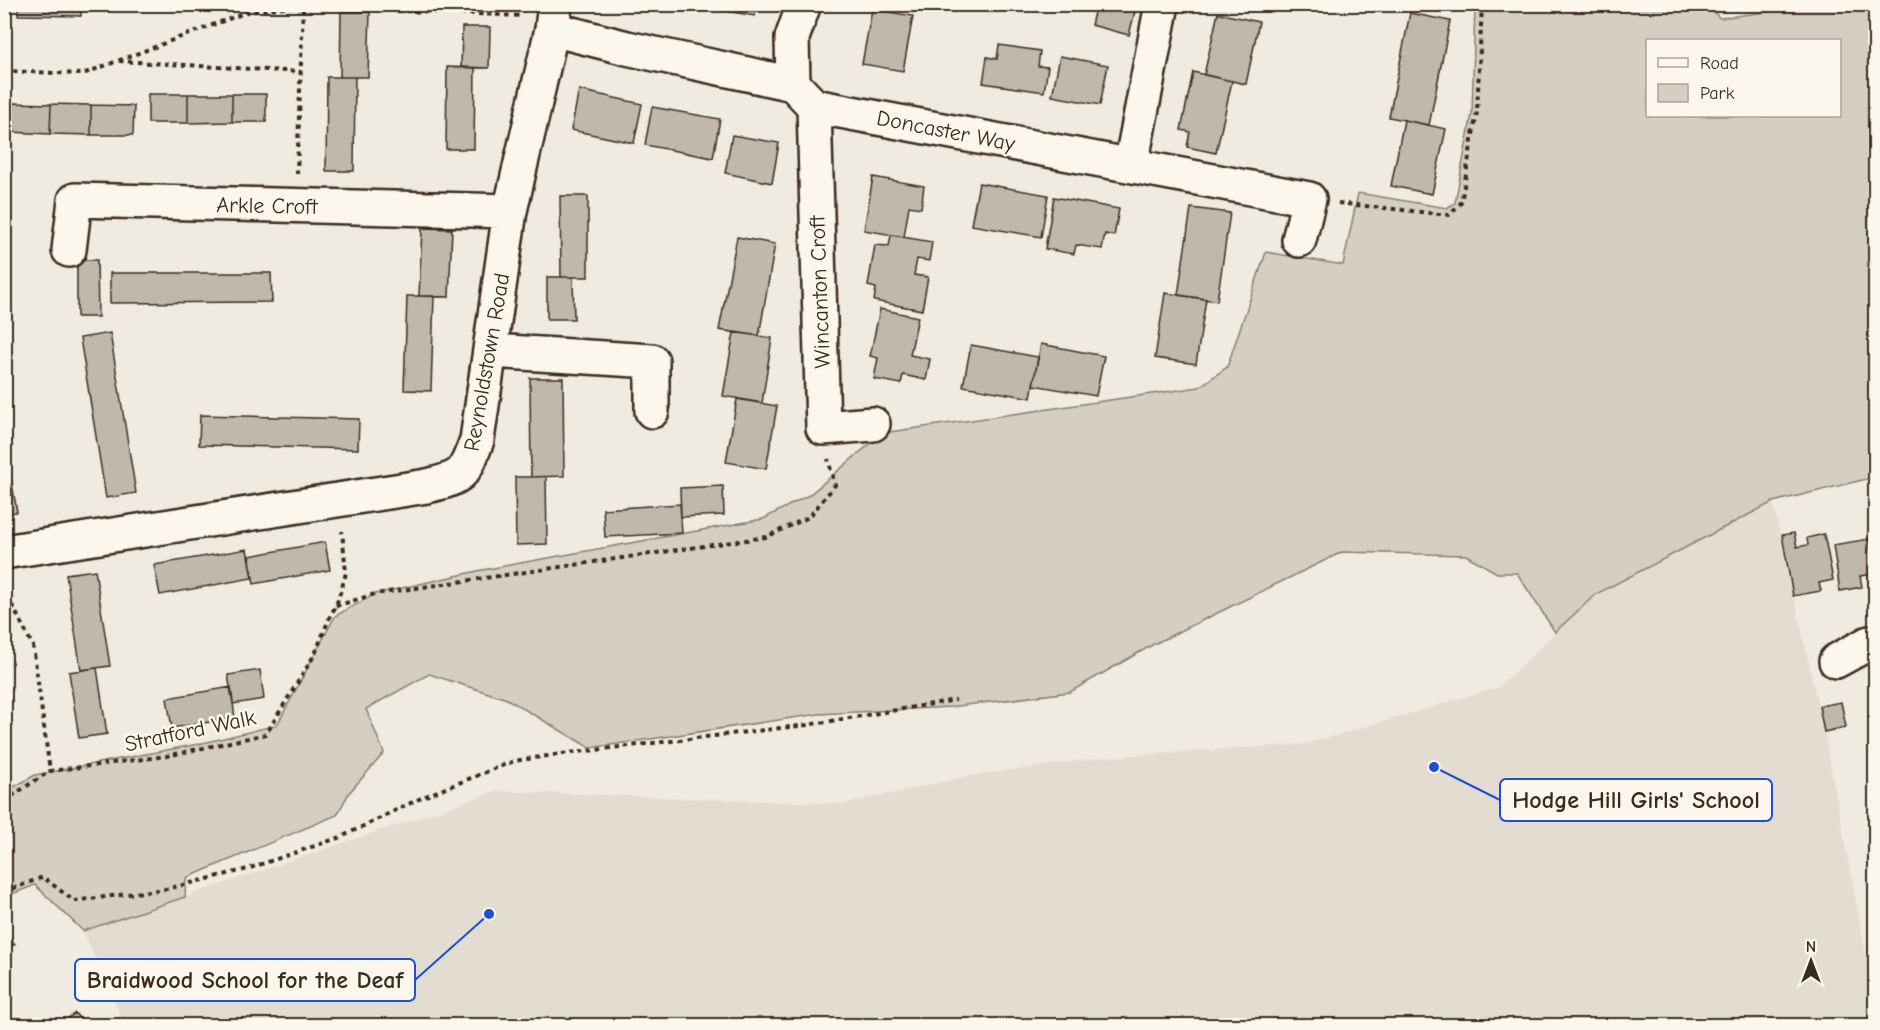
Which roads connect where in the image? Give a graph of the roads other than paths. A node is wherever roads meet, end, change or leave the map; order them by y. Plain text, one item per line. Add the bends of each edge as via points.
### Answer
1 (804, 4) edge
2 (1162, 4) edge
3 (554, 17) edge
4 (803, 95) junction
5 (1131, 165) junction
6 (510, 211) junction
7 (1299, 240) dead end
8 (69, 250) dead end
9 (491, 351) junction
10 (652, 411) dead end
11 (873, 424) dead end
12 (4, 552) edge
13 (1875, 642) edge
14 (1836, 661) dead end

1 - 4 street, Wincanton Croft via 792,38
2 - 5 street
3 - 4 street, Doncaster Way via 627,48
3 - 6 street, Reynoldstown Road
4 - 5 street, Doncaster Way
4 - 11 street, Wincanton Croft via 823,428
5 - 7 street, Doncaster Way via 1310,199
6 - 8 street, Arkle Croft via 75,200
6 - 9 street, Reynoldstown Road
9 - 10 street via 652,361
9 - 12 street, Reynoldstown Road via 477,440 467,468 452,480
13 - 14 street

